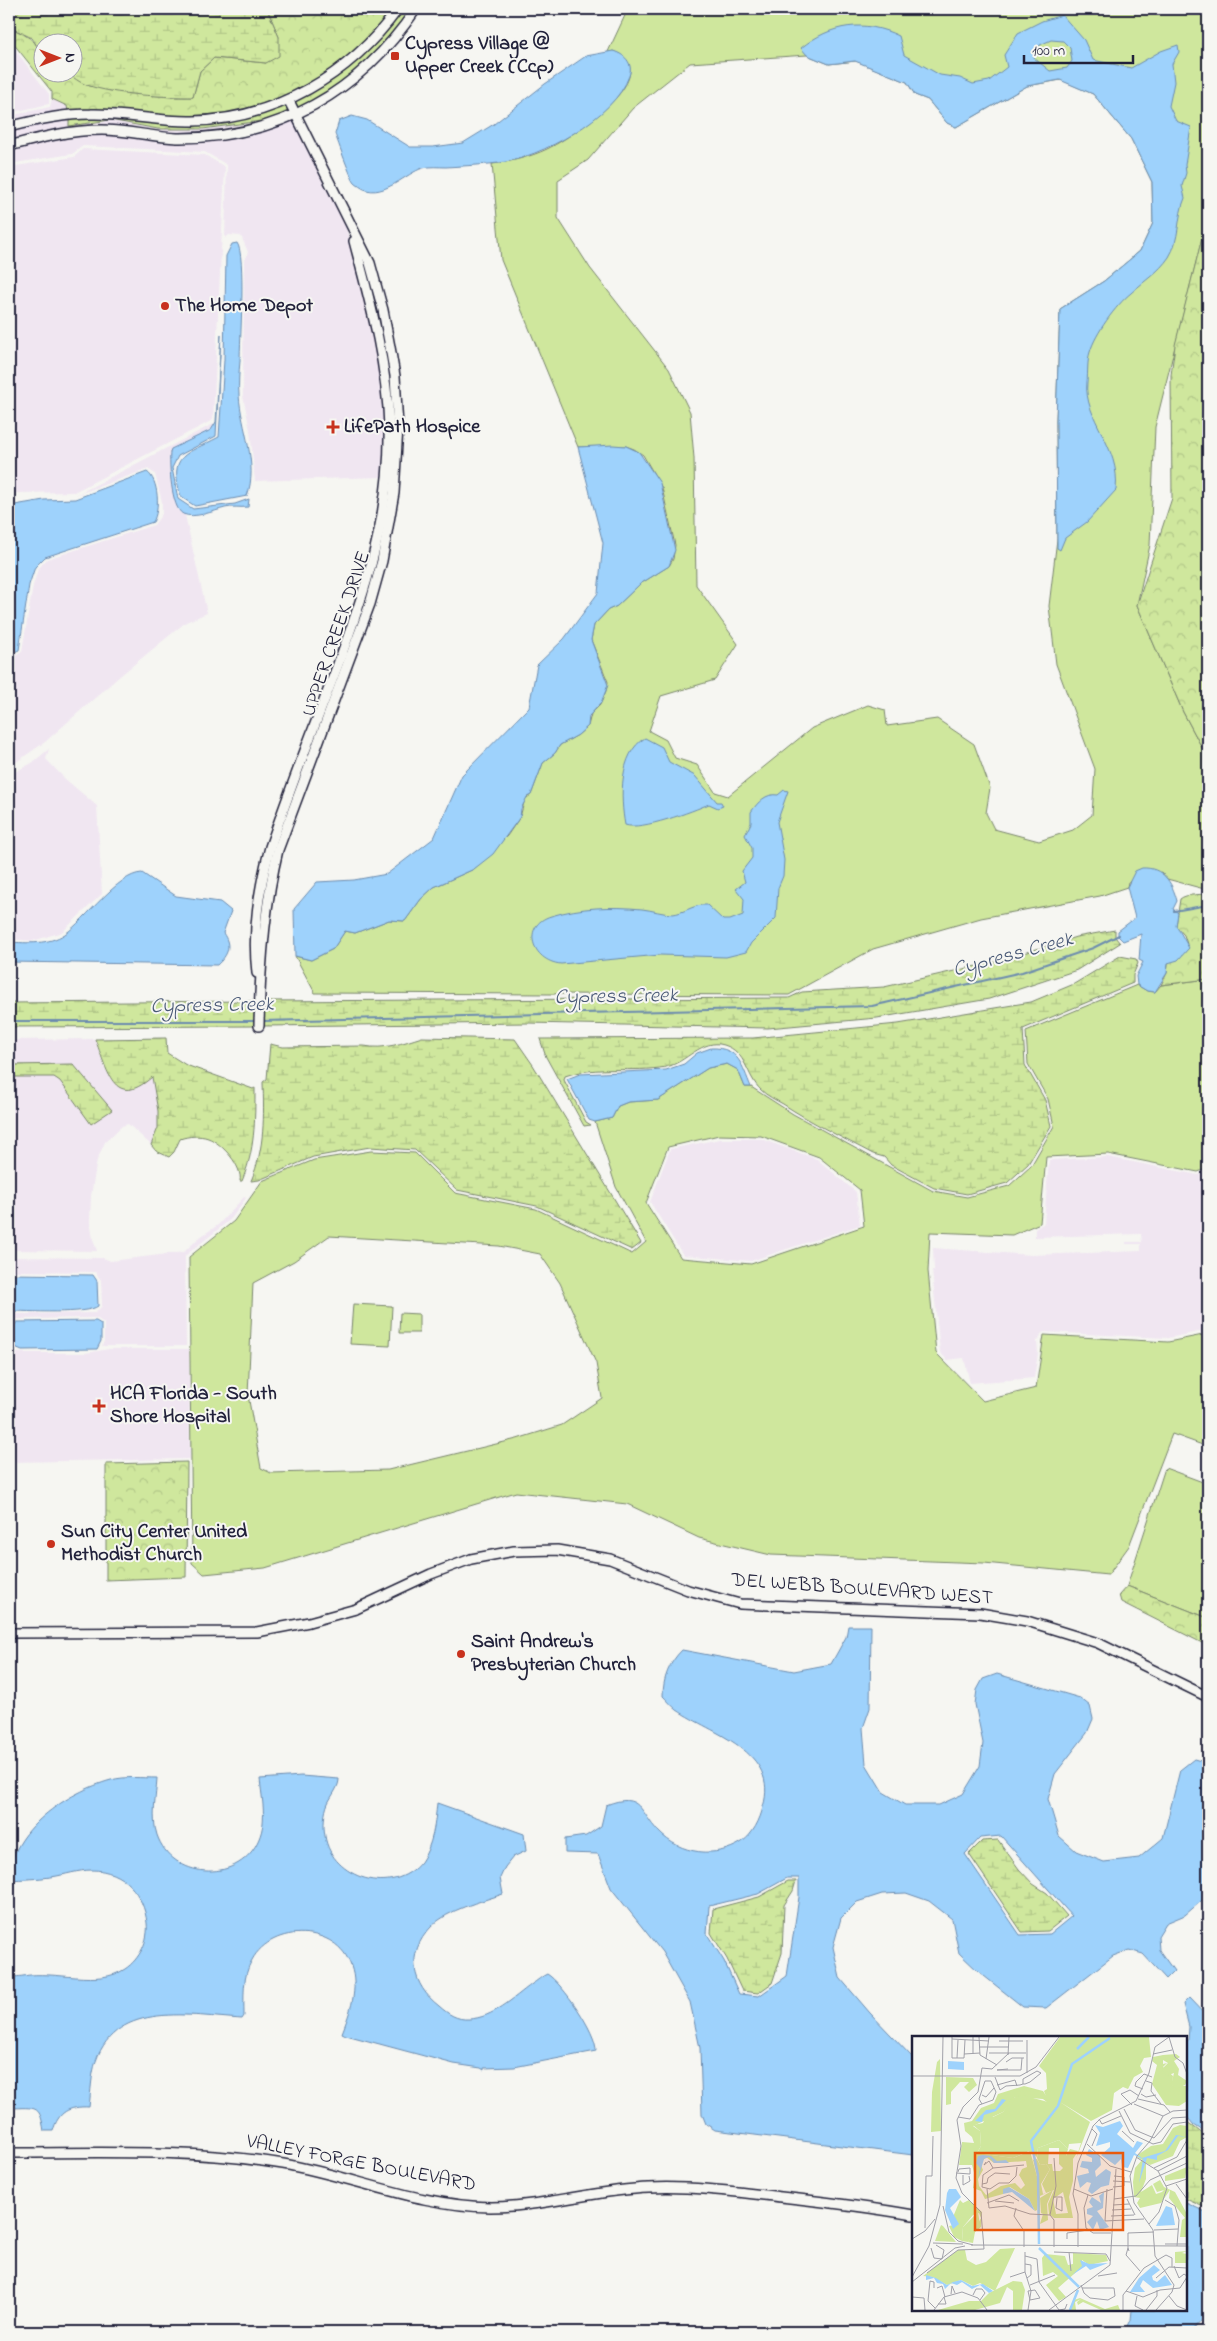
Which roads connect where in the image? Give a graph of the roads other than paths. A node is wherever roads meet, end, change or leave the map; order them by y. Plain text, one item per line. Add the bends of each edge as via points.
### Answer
1 (398, 9) edge
2 (416, 9) edge
3 (289, 100) junction
4 (296, 115) junction
5 (9, 127) edge
6 (9, 146) edge
7 (259, 1026) dead end
8 (9, 1633) edge
9 (1208, 1697) edge
10 (9, 2152) edge
11 (912, 2214) edge

1 - 3 street via 371,42 341,68
2 - 4 street via 383,52 357,77
3 - 4 street, UPPER CREEK DRIVE
3 - 5 street via 221,119 161,120 90,114 56,116
4 - 6 street via 241,133 216,136 176,138 102,130 78,131
4 - 7 street, UPPER CREEK DRIVE via 370,263 383,310 395,376 398,427 394,492 382,561 370,604 278,850 270,882
8 - 9 street, DEL WEBB BOULEVARD WEST via 258,1632 356,1609 471,1559 514,1551 557,1550 610,1559 688,1590 740,1604 980,1613 1027,1621 1098,1643
10 - 11 street, VALLEY FORGE BOULEVARD via 225,2156 316,2170 444,2204 524,2205 621,2190 690,2188

